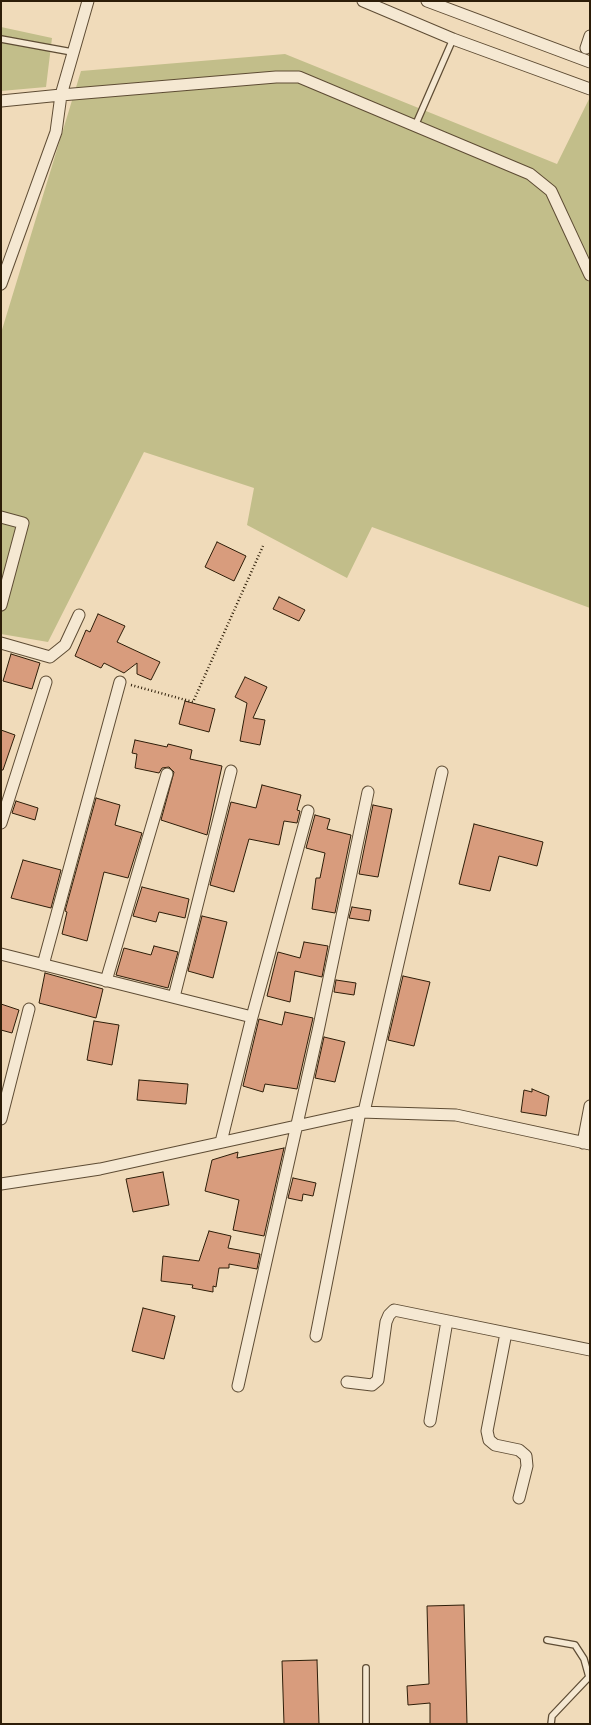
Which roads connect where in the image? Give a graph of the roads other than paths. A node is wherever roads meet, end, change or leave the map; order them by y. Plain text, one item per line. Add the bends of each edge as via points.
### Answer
1 (88, 1) edge
2 (363, 1) edge
3 (427, 1) edge
4 (447, 5) edge
5 (590, 36) edge
6 (1, 39) edge
7 (453, 39) junction
8 (586, 48) dead end
9 (72, 52) junction
10 (590, 62) edge
11 (590, 89) edge
12 (61, 95) junction
13 (1, 101) edge
14 (415, 126) junction
15 (590, 275) edge
16 (2, 278) edge
17 (1, 517) edge
18 (1, 605) edge
19 (79, 615) dead end
20 (1, 643) edge
21 (46, 682) dead end
22 (120, 682) road end
23 (231, 771) dead end
24 (442, 772) dead end
25 (167, 774) dead end
26 (368, 792) dead end
27 (308, 811) dead end
28 (1, 822) edge
29 (1, 954) edge
30 (43, 965) junction
31 (106, 981) junction
32 (174, 997) junction
33 (29, 1008) dead end
34 (252, 1018) junction
35 (590, 1106) edge
36 (362, 1112) junction
37 (1, 1119) edge
38 (297, 1126) junction
39 (221, 1142) junction
40 (586, 1144) edge
41 (1, 1184) edge
42 (447, 1321) junction
43 (506, 1333) junction
44 (316, 1336) dead end
45 (590, 1350) edge
46 (347, 1382) dead end
47 (238, 1386) dead end
48 (430, 1421) dead end
49 (520, 1498) dead end
50 (547, 1640) dead end
51 (366, 1668) dead end
52 (366, 1724) edge
53 (551, 1724) edge

1 - 9 street
2 - 7 street
3 - 4 street
4 - 10 street
5 - 8 street
6 - 9 lane
7 - 11 street
7 - 14 lane
9 - 12 street
12 - 13 street
12 - 14 street via 299,77
12 - 16 street via 56,132
14 - 15 street via 530,174 551,191
17 - 18 street via 23,523
19 - 20 street via 65,645 50,657
21 - 28 street
22 - 30 street
23 - 32 street
24 - 36 street
25 - 31 street
26 - 38 street
27 - 34 street
29 - 30 street
30 - 31 street
31 - 32 street
32 - 34 street
33 - 37 street
34 - 39 street
35 - 40 street
36 - 38 street
36 - 40 street via 456,1115
36 - 44 street
38 - 39 street
38 - 47 street
39 - 41 street via 100,1169
42 - 43 street
42 - 46 street via 394,1310 386,1322 378,1380 372,1385
42 - 48 street
43 - 45 street
43 - 49 street via 487,1431 489,1440 495,1445 519,1450 526,1456
50 - 53 lane via 575,1645 584,1659 589,1678 552,1716
51 - 52 lane

